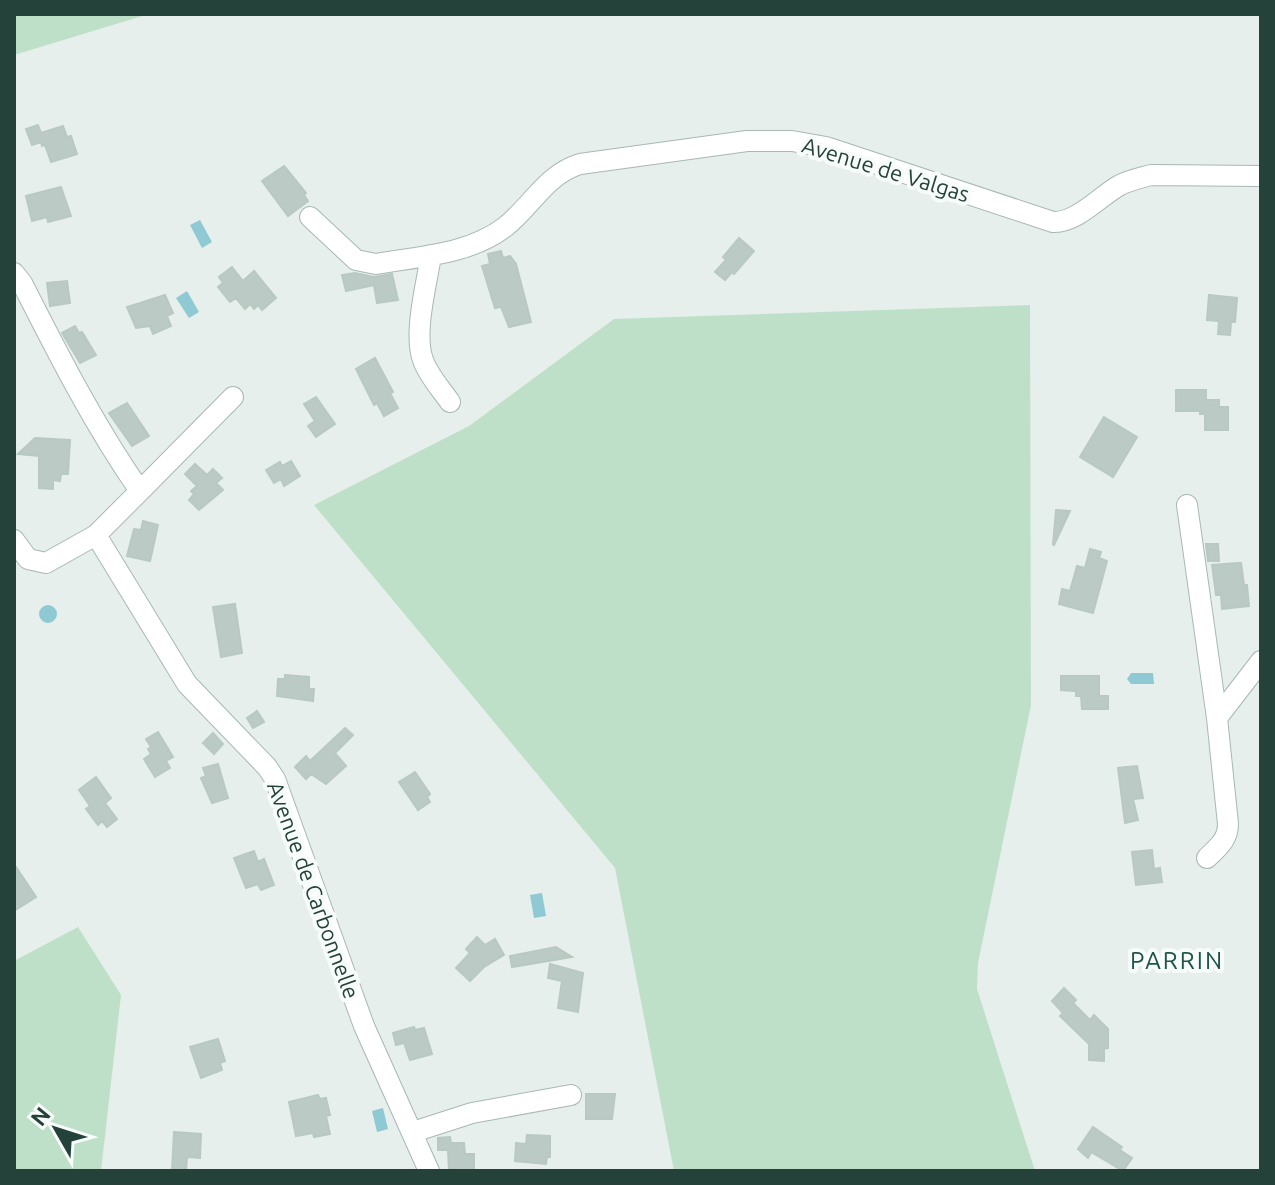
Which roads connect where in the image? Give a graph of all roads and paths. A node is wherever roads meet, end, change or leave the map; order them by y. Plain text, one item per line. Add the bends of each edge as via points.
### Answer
1 (1261, 176) edge
2 (310, 217) dead end
3 (431, 255) junction
4 (14, 273) edge
5 (233, 397) dead end
6 (450, 402) dead end
7 (140, 491) junction
8 (1187, 505) dead end
9 (96, 535) junction
10 (14, 540) edge
11 (1261, 661) edge
12 (1217, 718) junction
13 (1207, 858) dead end
14 (571, 1095) dead end
15 (416, 1140) junction
16 (409, 1171) edge
17 (429, 1171) edge

1 - 3 street, Avenue de Valgas via 1135,178 1071,217 1053,222 826,147 747,141 566,169 504,228 471,247
2 - 3 street, Avenue de Valgas via 363,263
3 - 6 street via 420,348 427,369
4 - 7 street via 109,446
5 - 7 street
7 - 9 street
8 - 12 street
9 - 10 street via 46,563 28,559
9 - 15 street, Avenue de Carbonnelle via 187,684 275,779 364,1026
11 - 12 street
12 - 13 street via 1228,833
14 - 15 street via 472,1113
15 - 16 street
15 - 17 street, Avenue de Carbonnelle

